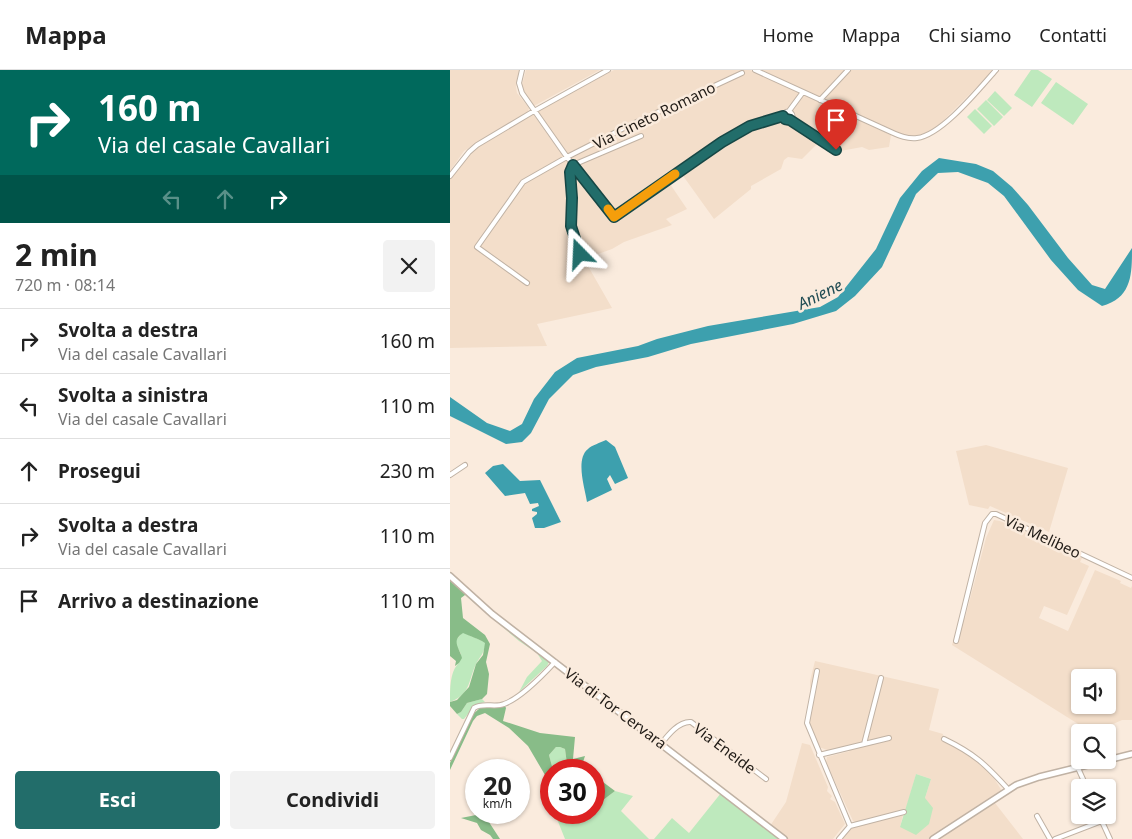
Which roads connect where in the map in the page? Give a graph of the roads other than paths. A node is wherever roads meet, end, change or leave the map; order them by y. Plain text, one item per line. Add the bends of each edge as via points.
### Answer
1 (522, 70) edge
2 (608, 70) edge
3 (755, 70) edge
4 (848, 70) edge
5 (996, 70) edge
6 (742, 73) dead end
7 (803, 92) junction
8 (820, 100) junction
9 (534, 111) junction
10 (789, 112) junction
11 (783, 116) junction
12 (790, 120) junction
13 (641, 136) dead end
14 (836, 150) dead end
15 (567, 157) junction
16 (573, 165) junction
17 (450, 176) edge
18 (580, 254) dead end
19 (527, 283) dead end
20 (465, 465) dead end
21 (450, 475) edge
22 (450, 576) edge
23 (1132, 578) edge
24 (956, 641) dead end
25 (555, 662) junction
26 (817, 671) dead end
27 (881, 678) dead end
28 (889, 738) dead end
29 (944, 739) dead end
30 (661, 744) junction
31 (864, 744) junction
32 (1132, 754) edge
33 (819, 755) junction
34 (450, 758) edge
35 (1116, 758) edge
36 (1074, 769) edge
37 (766, 779) dead end
38 (1008, 789) junction
39 (904, 812) dead end
40 (1037, 816) dead end
41 (1094, 824) edge
42 (1103, 824) edge
43 (850, 826) junction
44 (784, 839) edge
45 (839, 839) edge
46 (933, 839) edge
47 (1050, 839) edge
48 (1056, 839) edge
49 (1110, 839) edge

1 - 9 street via 519,88
2 - 9 street
3 - 7 street
4 - 8 street
5 - 8 street via 941,126 918,138 900,136
6 - 15 street, Via Cineto Romano
7 - 8 street
7 - 10 street
9 - 15 street
9 - 17 street via 471,149
10 - 11 street
10 - 12 street via 792,115
11 - 12 street
11 - 16 street via 750,126 722,142 614,217
12 - 14 street
13 - 16 street
15 - 16 street
15 - 19 street, Via Cineto Romano via 524,182 477,247
16 - 18 street via 570,172 571,226
20 - 21 street
22 - 25 street, Via di Tor Cervara via 492,614
23 - 24 street, Via Melibeo via 992,514 986,523
25 - 30 street, Via di Tor Cervara
25 - 34 street via 510,702 474,708
26 - 33 street via 807,723
27 - 31 street
28 - 31 street
29 - 38 street via 979,759
30 - 37 street, Via Eneide via 682,724 691,722
30 - 44 street, Via di Tor Cervara
31 - 33 street
32 - 35 street
33 - 43 street
36 - 38 street
38 - 46 street
39 - 43 street
40 - 47 street
41 - 48 street
42 - 49 street
43 - 45 street

